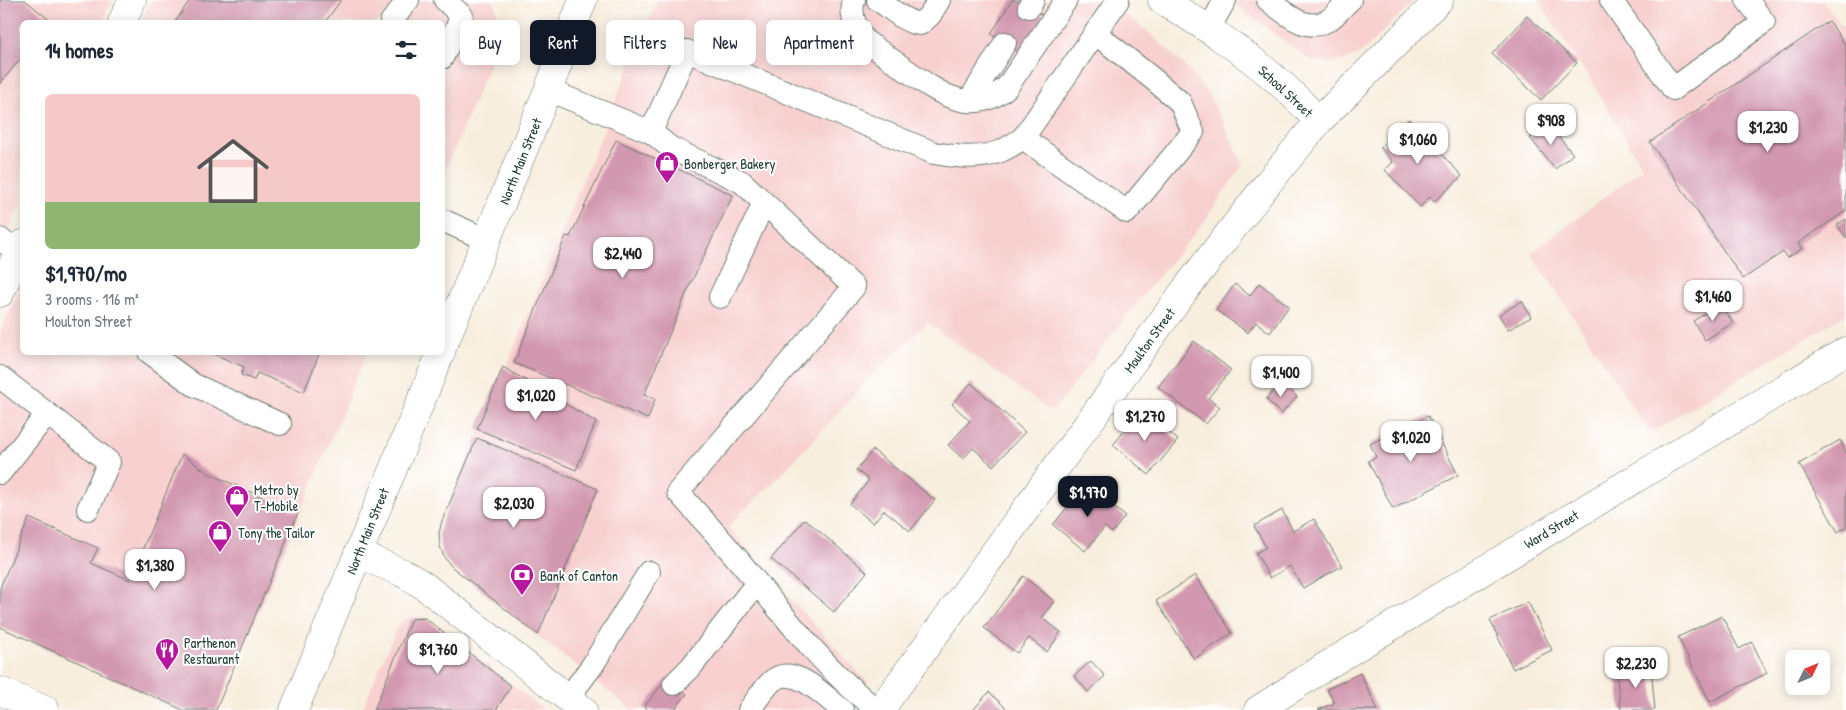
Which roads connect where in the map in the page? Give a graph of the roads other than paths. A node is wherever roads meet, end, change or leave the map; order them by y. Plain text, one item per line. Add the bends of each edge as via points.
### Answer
1 (132, 0) edge
2 (408, 0) edge
3 (445, 0) edge
4 (583, 0) edge
5 (854, 0) edge
6 (878, 0) edge
7 (938, 0) edge
8 (1066, 0) edge
9 (1118, 0) edge
10 (1162, 0) edge
11 (1226, 0) edge
12 (1268, 0) edge
13 (1350, 0) edge
14 (1439, 0) edge
15 (1611, 0) edge
16 (1747, 0) edge
17 (123, 20) edge
18 (393, 20) edge
19 (1209, 29) junction
20 (1094, 33) junction
21 (1005, 43) dead end
22 (445, 52) edge
23 (548, 90) junction
24 (969, 101) junction
25 (1319, 121) junction
26 (651, 132) junction
27 (1023, 138) junction
28 (764, 203) junction
29 (445, 221) edge
30 (488, 240) junction
31 (16, 248) edge
32 (0, 293) edge
33 (720, 297) dead end
34 (445, 341) edge
35 (1846, 352) edge
36 (153, 355) edge
37 (440, 355) edge
38 (0, 377) edge
39 (47, 414) junction
40 (280, 424) dead end
41 (0, 473) edge
42 (88, 509) dead end
43 (358, 554) junction
44 (649, 572) dead end
45 (757, 583) junction
46 (674, 684) dead end
47 (0, 691) edge
48 (575, 704) edge
49 (45, 710) edge
50 (294, 710) edge
51 (749, 710) edge
52 (842, 710) edge
53 (878, 710) edge
54 (1258, 710) edge

1 - 17 street
2 - 18 lane
3 - 22 lane via 462,16
4 - 23 street, North Main Street
5 - 24 lane via 852,14 865,40 935,90
6 - 7 lane via 907,20 920,24 930,15
8 - 24 lane via 1007,87 986,100
9 - 20 lane
10 - 19 street, School Street
11 - 19 lane
12 - 13 lane via 1297,21 1315,24 1330,19
14 - 25 street, School Street
15 - 16 lane via 1673,89 1764,22
19 - 25 street, School Street via 1281,83
20 - 27 lane
20 - 27 lane via 1180,102 1193,132 1127,212
21 - 24 lane
23 - 26 lane
23 - 30 street, North Main Street
25 - 53 street, Moulton Street via 1185,290
26 - 27 lane via 687,51 934,153 961,158 984,156 1003,150
26 - 28 lane via 671,148 742,182
28 - 33 lane
28 - 45 lane via 854,288 678,492
29 - 30 lane
30 - 34 street, North Main Street
31 - 32 street
35 - 54 street, Ward Street
36 - 40 lane via 194,385
37 - 43 street, North Main Street
38 - 39 lane
39 - 41 lane
39 - 42 lane via 109,462
43 - 48 street via 423,585
43 - 50 street, North Main Street
44 - 48 lane via 592,666
45 - 46 lane
45 - 53 lane via 856,694
47 - 49 street
51 - 52 lane via 771,682 788,675 805,681

